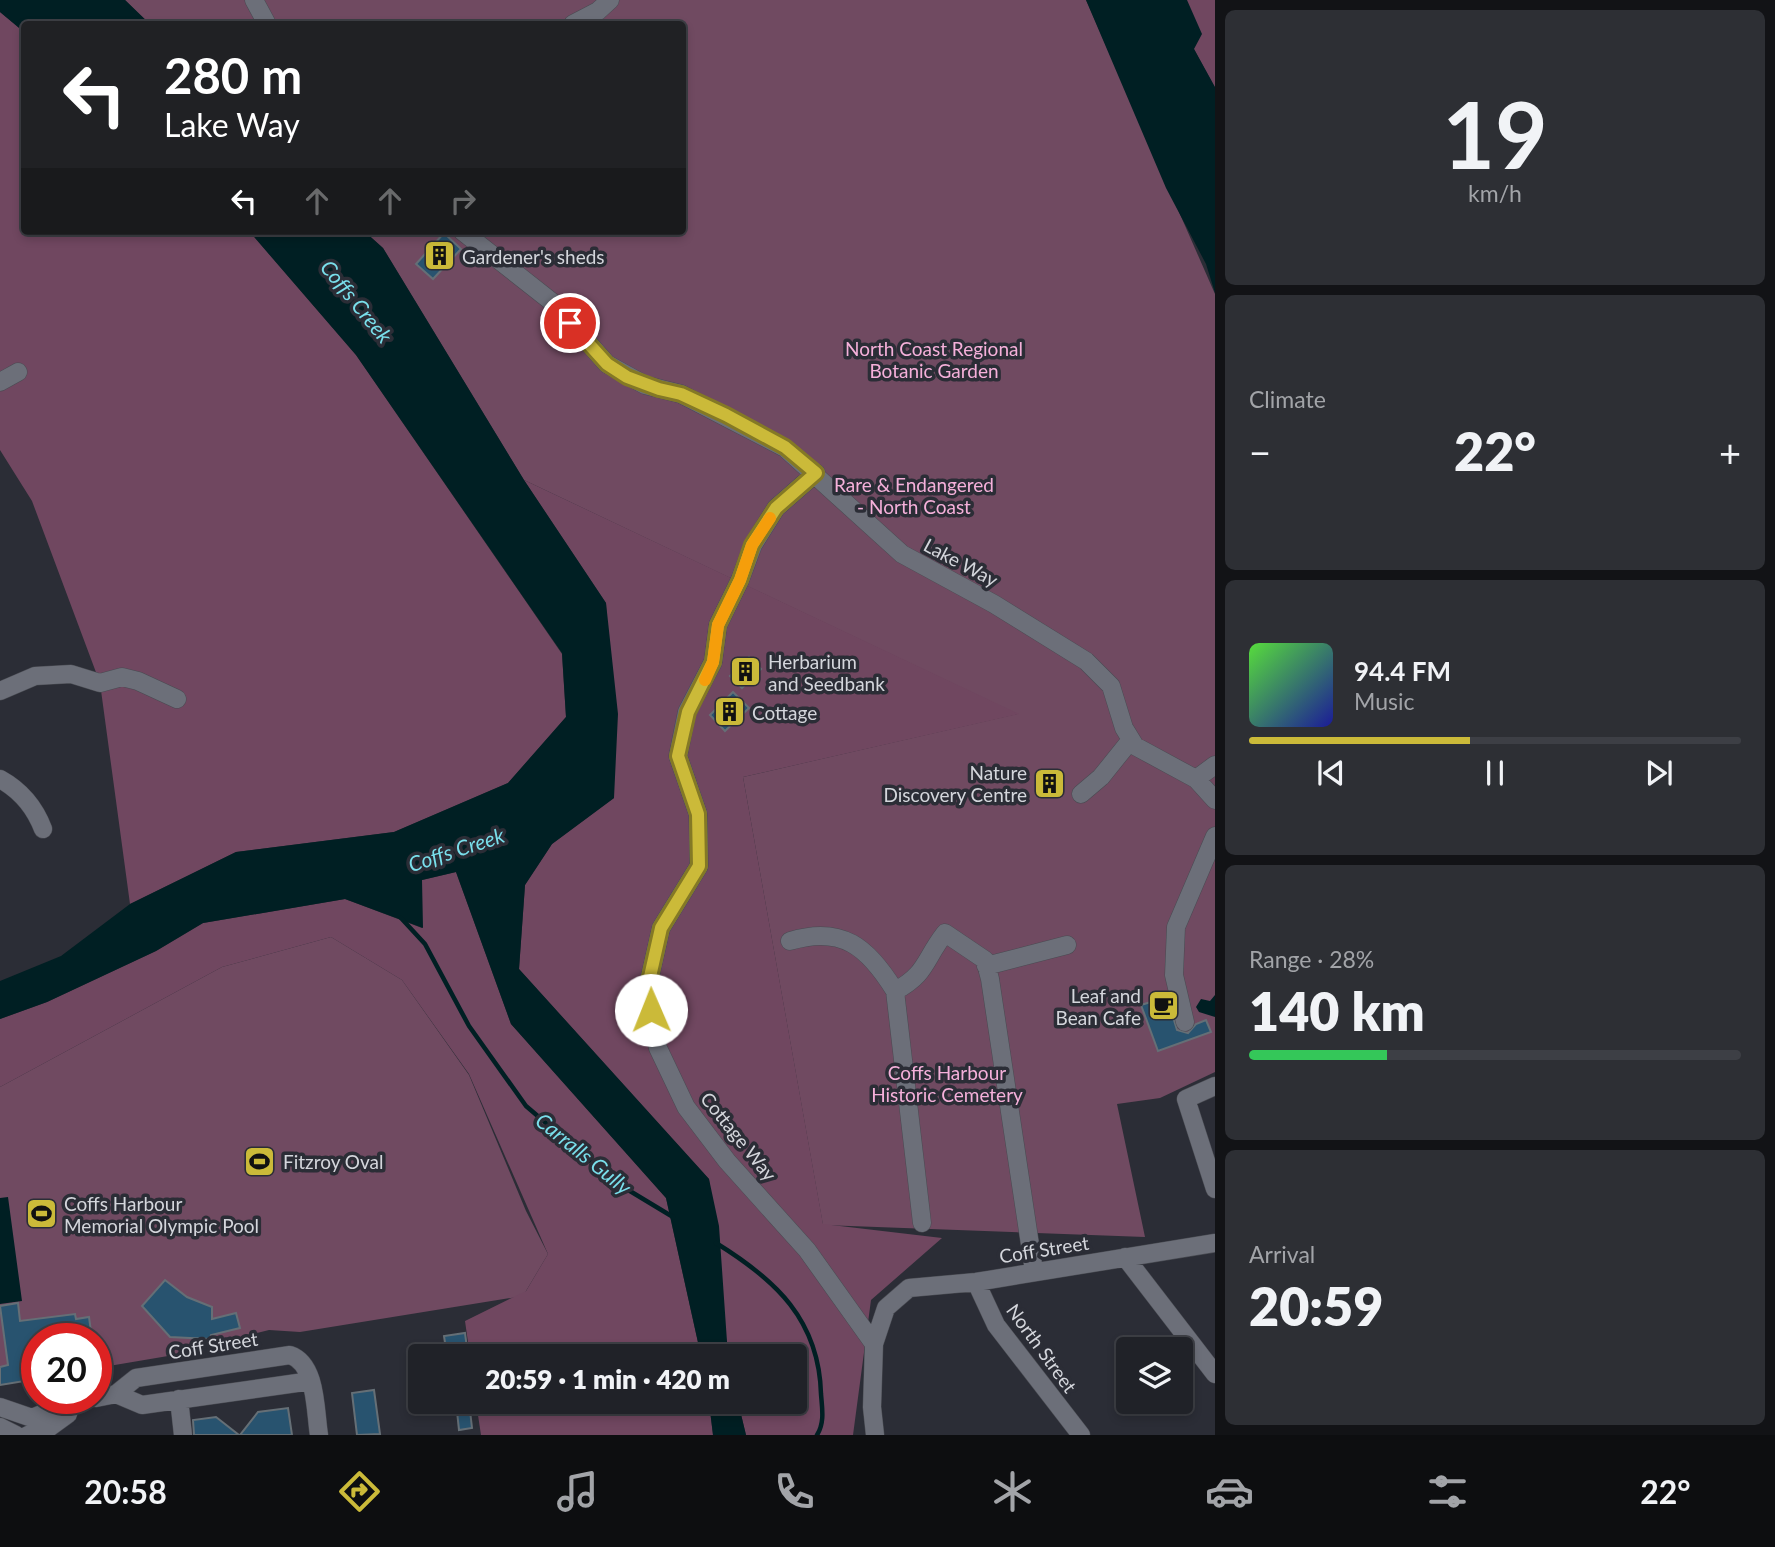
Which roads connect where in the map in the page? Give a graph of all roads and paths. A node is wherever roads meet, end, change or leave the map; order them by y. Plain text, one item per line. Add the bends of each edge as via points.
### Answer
1 (254, 0) edge
2 (610, 0) edge
3 (265, 21) edge
4 (579, 21) edge
5 (481, 238) edge
6 (18, 372) dead end
7 (0, 382) edge
8 (816, 473) junction
9 (0, 691) edge
10 (177, 699) dead end
11 (1130, 741) junction
12 (1215, 765) edge
13 (0, 779) edge
14 (1196, 779) junction
15 (1082, 794) dead end
16 (1215, 800) edge
17 (43, 829) dead end
18 (1215, 836) edge
19 (790, 941) dead end
20 (1067, 945) dead end
21 (986, 966) junction
22 (895, 991) junction
23 (1185, 1023) dead end
24 (1215, 1086) edge
25 (1215, 1189) edge
26 (922, 1223) dead end
27 (1215, 1242) edge
28 (1125, 1257) junction
29 (1034, 1271) junction
30 (975, 1282) junction
31 (874, 1344) junction
32 (1215, 1374) edge
33 (310, 1380) junction
34 (112, 1392) edge
35 (112, 1398) edge
36 (178, 1399) junction
37 (0, 1410) edge
38 (41, 1414) edge
39 (68, 1414) edge
40 (874, 1414) junction
41 (0, 1427) edge
42 (26, 1432) edge
43 (183, 1435) edge
44 (319, 1435) edge
45 (876, 1435) edge
46 (890, 1435) edge
47 (1081, 1435) edge

1 - 3 street
2 - 4 street
5 - 8 street, Lake Way via 552,302 607,364 645,385 681,394 772,440
6 - 7 street
8 - 11 street, Lake Way via 902,554 1056,640 1100,673 1115,693
8 - 31 street, Cottage Way via 776,508 752,545 718,625 713,662 688,712 678,756 698,814 699,866 661,928 647,990 658,1048 686,1107 727,1161 807,1250
9 - 10 street via 35,676 71,674 100,683 121,677 138,681
11 - 14 street
11 - 15 street
12 - 14 street
13 - 17 street via 30,804
14 - 16 street
18 - 23 street via 1176,927 1174,975
19 - 22 street via 826,933 847,940 867,953
20 - 21 street
21 - 22 street via 985,960 945,933 922,973
21 - 29 street
22 - 26 street
24 - 25 street via 1186,1099
27 - 28 street, Coff Street
28 - 29 street, Coff Street
28 - 32 street
29 - 30 street, Coff Street
30 - 31 street, Coff Street via 909,1288 886,1308
30 - 47 street, North Street via 996,1325
31 - 40 street
33 - 34 street, Coff Street via 306,1366 290,1355 136,1378
33 - 36 street
33 - 44 street
35 - 36 street via 142,1405
36 - 43 street
37 - 38 street via 32,1418
37 - 42 street
39 - 42 street, Coff Street via 46,1430
40 - 45 street
40 - 46 street
41 - 42 street

